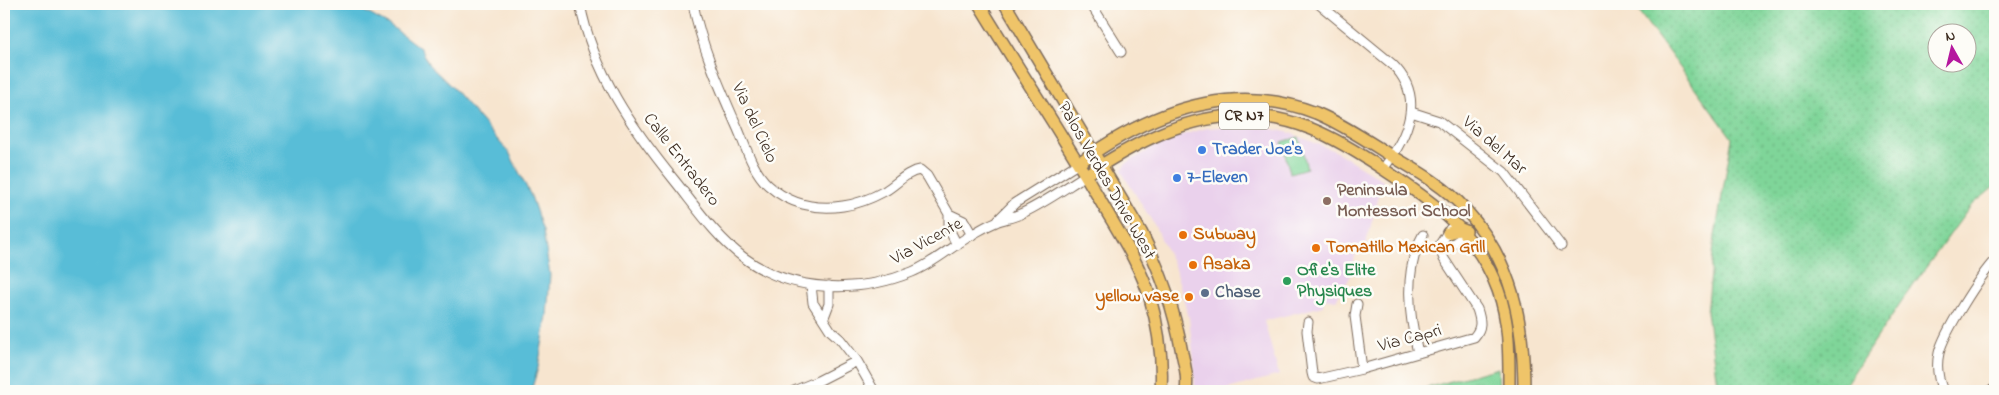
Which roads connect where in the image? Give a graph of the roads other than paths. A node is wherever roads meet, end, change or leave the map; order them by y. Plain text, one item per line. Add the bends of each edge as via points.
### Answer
1 (580, 4) edge
2 (693, 4) edge
3 (979, 4) edge
4 (1005, 4) edge
5 (1091, 4) edge
6 (1207, 4) edge
7 (1234, 4) edge
8 (1319, 4) edge
9 (1121, 52) dead end
10 (1411, 112) junction
11 (1323, 116) junction
12 (1264, 117) junction
13 (1094, 152) junction
14 (1393, 156) junction
15 (1078, 162) junction
16 (1102, 165) junction
17 (1383, 169) junction
18 (1086, 175) junction
19 (949, 214) junction
20 (996, 222) junction
21 (1457, 230) junction
22 (972, 235) junction
23 (1423, 235) dead end
24 (956, 245) junction
25 (1561, 246) dead end
26 (1494, 249) junction
27 (1441, 252) junction
28 (1995, 260) edge
29 (811, 285) junction
30 (829, 286) junction
31 (1357, 304) dead end
32 (824, 317) junction
33 (1308, 322) dead end
34 (1418, 353) junction
35 (856, 361) junction
36 (1362, 369) junction
37 (1995, 389) edge
38 (794, 391) edge
39 (874, 391) edge
40 (1161, 391) edge
41 (1186, 391) edge
42 (1509, 391) edge
43 (1524, 391) edge
44 (1943, 391) edge
45 (1989, 391) edge

1 - 29 street, Calle Entradero via 598,65 610,89 651,150 703,216 744,258 765,270
2 - 19 street, Via del Cielo via 707,58 751,160 766,184 800,204 835,207 871,198 912,171 920,170 928,176
3 - 15 main road, Palos Verdes Drive West
4 - 13 main road, Palos Verdes Drive West
5 - 9 street
6 - 7 street
8 - 10 street via 1401,72 1411,98
10 - 14 street via 1406,132
10 - 25 street, Via del Mar via 1439,121 1504,172
11 - 12 main road via 1312,118 1275,110
11 - 13 main road, CR N7 via 1258,100 1201,104 1151,119
11 - 14 main road, CR N7
12 - 16 main road, CR N7 via 1232,116 1192,122 1150,138
12 - 17 main road, CR N7 via 1312,128 1344,143
13 - 15 main road, CR N7
13 - 16 main road, Palos Verdes Drive West
14 - 17 street
14 - 26 main road, CR N7 via 1464,208
15 - 18 main road, Palos Verdes Drive West
15 - 20 street, Via Vicente via 1015,202
16 - 18 main road, CR N7
16 - 41 main road, Palos Verdes Drive West via 1140,232 1167,290 1188,382
17 - 21 main road, CR N7 via 1424,195
18 - 20 street, Via Vicente via 1018,215
18 - 40 main road, Palos Verdes Drive West via 1130,253 1150,298 1162,359
19 - 22 street, Via del Cielo via 964,221
19 - 24 street, Via del Cielo via 949,229
20 - 22 street, Via Vicente
21 - 26 main road via 1483,237
21 - 27 street
21 - 27 street via 1441,241
21 - 42 main road, CR N7 via 1475,246 1498,290 1509,340
22 - 24 street, Via Vicente
23 - 34 street via 1417,246 1409,293 1410,320
24 - 30 street, Via Vicente via 914,271 892,279 866,285
26 - 43 main road, CR N7 via 1514,294 1520,322
27 - 34 street, Via Capri via 1477,310 1479,331 1467,341
28 - 44 street via 1945,336 1937,364
29 - 30 street, Via Vicente
29 - 32 street via 813,303
30 - 32 street via 829,304
31 - 36 street via 1355,316
32 - 35 street via 831,331
33 - 36 street, Via Capri via 1313,377 1318,379
34 - 36 street, Via Capri
35 - 38 street
35 - 39 street
37 - 45 street

